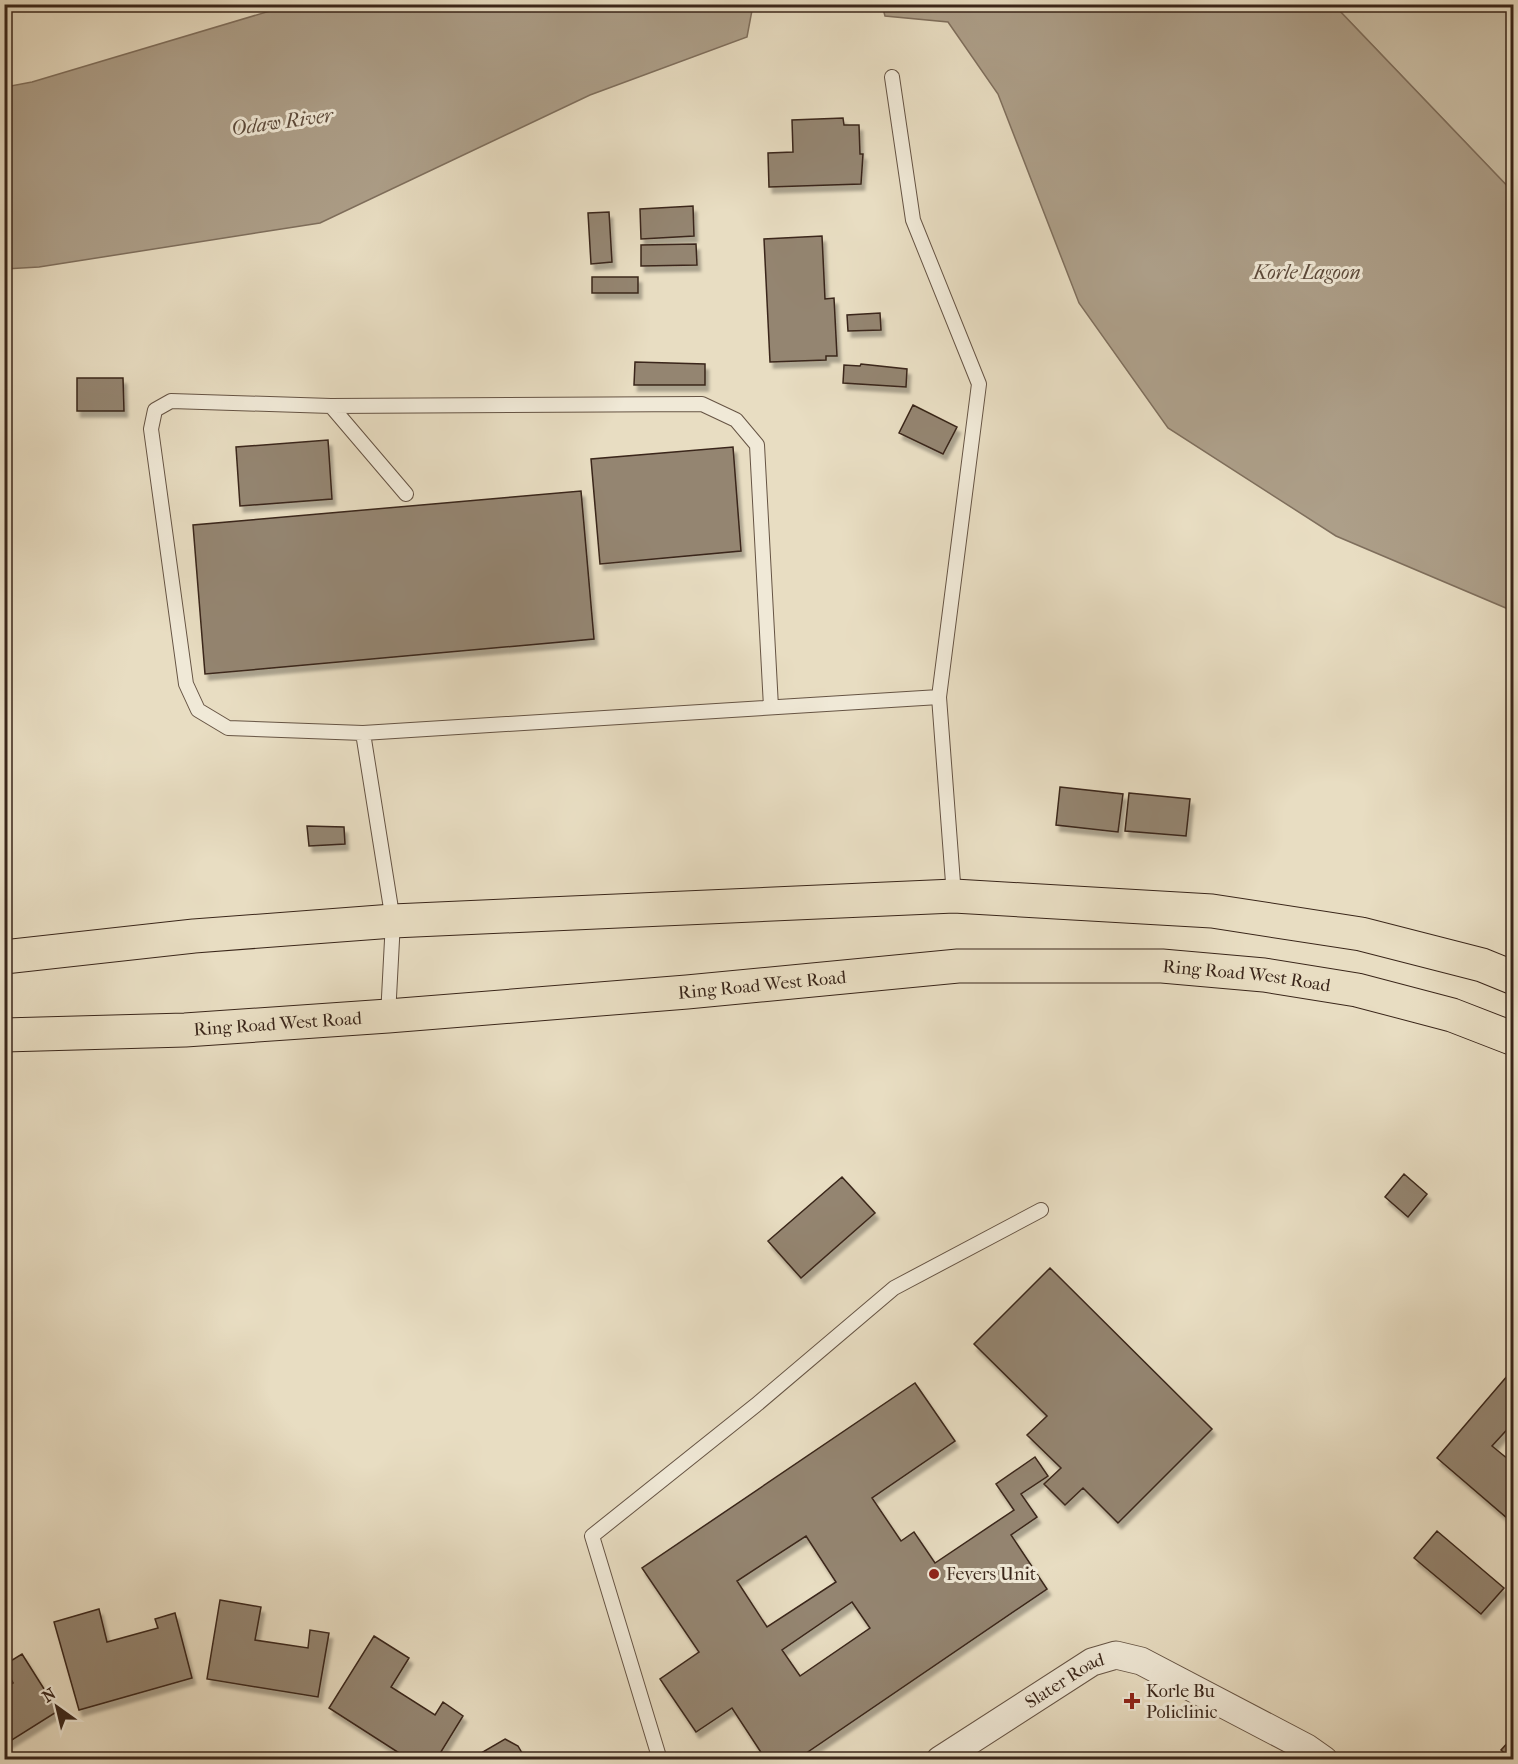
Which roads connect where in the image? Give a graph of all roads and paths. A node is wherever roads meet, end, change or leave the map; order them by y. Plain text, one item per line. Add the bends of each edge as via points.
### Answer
1 (892, 77) dead end
2 (331, 406) junction
3 (406, 494) dead end
4 (939, 697) junction
5 (771, 707) junction
6 (363, 733) junction
7 (954, 896) junction
8 (393, 921) junction
9 (4, 957) edge
10 (1514, 978) edge
11 (388, 1016) junction
12 (4, 1035) edge
13 (1514, 1039) edge
14 (1041, 1210) dead end
15 (660, 1760) edge
16 (940, 1760) edge
17 (1324, 1760) edge

1 - 4 lane via 913,220 979,384
2 - 3 lane
2 - 5 lane via 702,404 736,420 758,445
2 - 6 lane via 171,401 155,410 151,429 186,684 198,710 228,728
4 - 5 lane
4 - 7 lane
5 - 6 lane
6 - 8 lane
7 - 8 main road
7 - 10 main road via 1212,911 1361,934 1482,965
8 - 9 main road via 194,936
8 - 11 lane
11 - 12 main road, Ring Road West Road via 185,1030
11 - 13 main road, Ring Road West Road via 687,993 958,966 1162,966 1264,975 1357,990 1452,1015
14 - 15 lane via 894,1288 592,1536
16 - 17 street, Slater Road via 1092,1662 1116,1655 1141,1662 1308,1748

